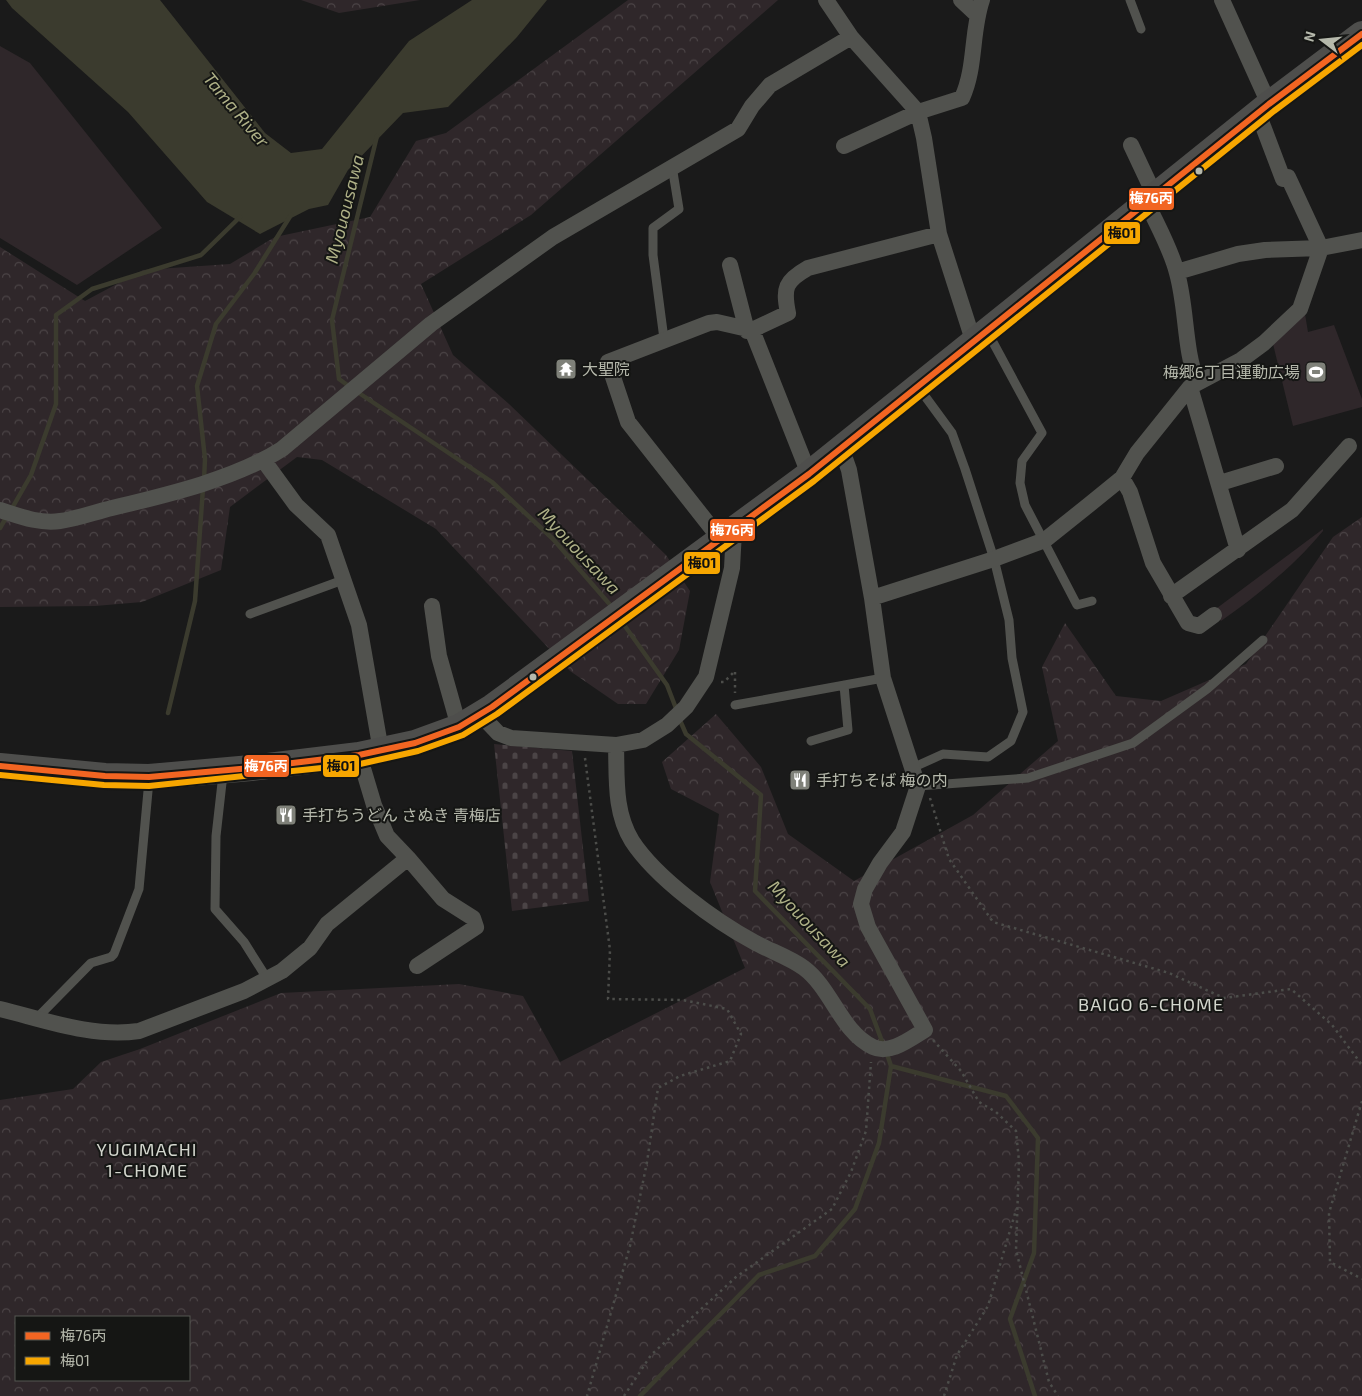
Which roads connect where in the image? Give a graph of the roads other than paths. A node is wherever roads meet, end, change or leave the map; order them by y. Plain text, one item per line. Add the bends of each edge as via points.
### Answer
1 (826, 0) edge
2 (961, 0) edge
3 (1130, 0) edge
4 (1222, 0) edge
5 (980, 7) edge
6 (1141, 29) dead end
7 (1362, 34) edge
8 (851, 37) junction
9 (1263, 109) junction
10 (918, 112) junction
11 (844, 146) dead end
12 (1131, 146) dead end
13 (672, 166) junction
14 (1151, 199) junction
15 (939, 234) junction
16 (1362, 240) edge
17 (1321, 248) junction
18 (730, 265) dead end
19 (1177, 272) junction
20 (750, 331) junction
21 (980, 335) junction
22 (664, 339) junction
23 (1194, 385) junction
24 (918, 386) junction
25 (1349, 446) dead end
26 (841, 447) junction
27 (264, 461) junction
28 (1276, 466) dead end
29 (809, 474) junction
30 (1122, 478) junction
31 (1220, 483) junction
32 (0, 510) edge
33 (727, 535) junction
34 (1045, 540) junction
35 (1238, 550) junction
36 (994, 560) junction
37 (344, 580) junction
38 (1172, 596) junction
39 (872, 598) junction
40 (1092, 601) dead end
41 (432, 606) dead end
42 (250, 614) dead end
43 (1214, 616) dead end
44 (1263, 640) dead end
45 (883, 678) junction
46 (844, 685) junction
47 (735, 705) road end
48 (470, 721) junction
49 (811, 741) dead end
50 (616, 746) junction
51 (370, 753) junction
52 (0, 766) edge
53 (912, 768) junction
54 (223, 770) junction
55 (149, 777) junction
56 (918, 786) junction
57 (408, 858) junction
58 (417, 966) dead end
59 (268, 980) junction
60 (0, 1009) edge
61 (37, 1018) junction

1 - 8 street
2 - 5 street
3 - 6 lane
4 - 9 street
5 - 10 street via 968,84 962,98
7 - 9 main road
8 - 10 street
8 - 13 street via 770,85 738,129
9 - 14 main road
9 - 17 street via 1283,179 1288,178
10 - 11 street
10 - 15 street
12 - 14 street
13 - 22 lane via 679,209 653,228 653,255
13 - 27 street via 553,237 431,324
14 - 19 street
14 - 21 main road
15 - 20 street via 808,268 792,278 784,294 788,314
15 - 21 street
16 - 17 street
17 - 19 street via 1238,254
17 - 23 street via 1300,309 1241,360
18 - 20 street
19 - 23 street
20 - 22 street via 709,322
20 - 29 street
21 - 24 main road
21 - 34 lane via 1042,433 1022,461 1020,483 1026,505
22 - 33 street via 608,362 628,422
23 - 30 street via 1137,453
23 - 31 street
24 - 26 main road
24 - 36 lane via 952,433
25 - 35 street via 1292,510
26 - 29 main road
26 - 39 street via 849,470
27 - 32 street via 147,500 59,521 31,520
27 - 37 street via 296,505 328,535
28 - 31 street
29 - 33 main road
30 - 34 street
30 - 38 street via 1130,492 1153,563
31 - 35 street
33 - 48 main road
33 - 50 street via 732,568 706,677 686,707 667,725 642,740
34 - 36 street
34 - 40 lane via 1077,605
35 - 38 street
36 - 39 street
36 - 53 lane via 1009,620 1012,658 1023,712 1011,742 988,757 943,754
37 - 42 lane
37 - 51 street via 359,624
38 - 43 street via 1188,623 1199,626
39 - 45 street
41 - 48 street via 439,656
44 - 56 lane via 1207,689 1133,743 1028,778
45 - 46 lane
45 - 53 street
46 - 47 lane
46 - 49 lane via 848,730
48 - 50 street via 511,738
48 - 51 main road via 415,743
50 - 56 street via 618,807 632,840 646,859 681,892 729,926 804,968 818,981 859,1039 881,1050 892,1048 925,1030 868,927 861,904 876,869 903,832
51 - 54 main road
51 - 57 street via 374,805 387,836
52 - 55 main road
53 - 56 street
54 - 55 main road
54 - 59 lane via 216,836 215,909 244,942
55 - 61 lane via 139,889 114,954 91,963
57 - 58 street via 443,900 473,918 476,927
57 - 59 street via 327,924 310,948
59 - 61 street via 244,992 126,1033 91,1030
60 - 61 street

